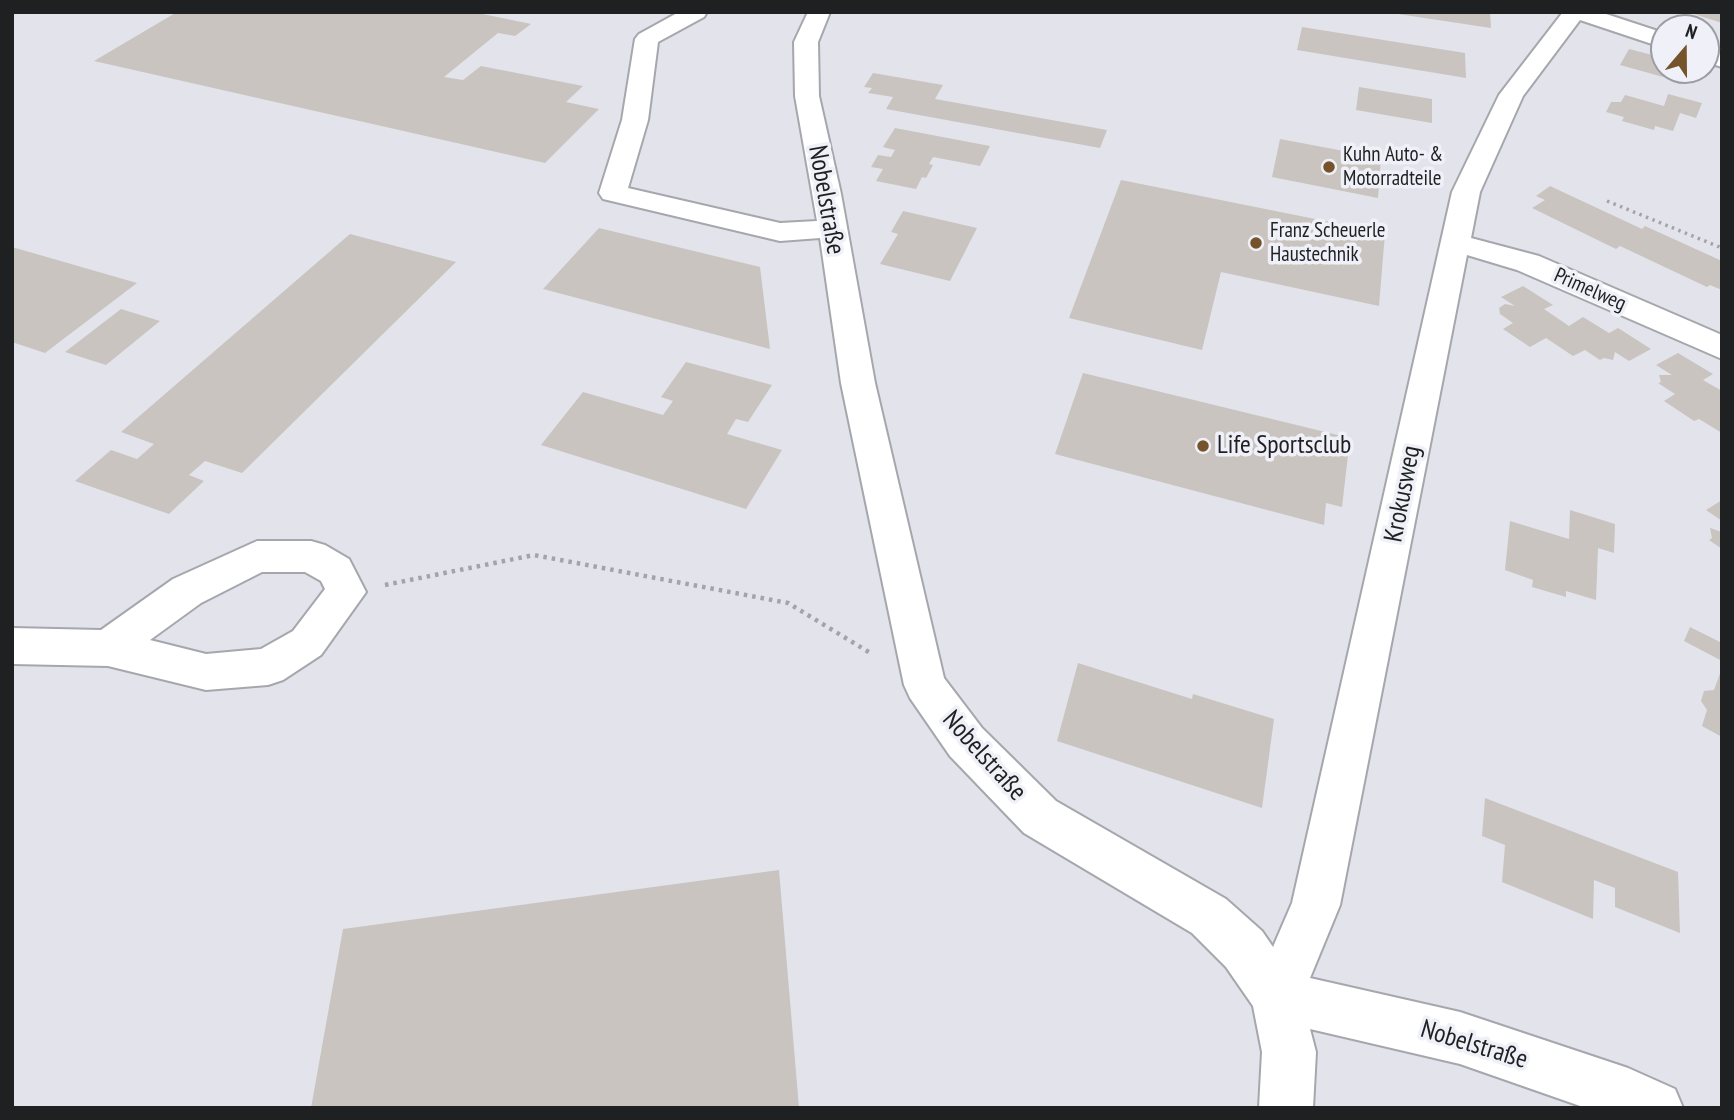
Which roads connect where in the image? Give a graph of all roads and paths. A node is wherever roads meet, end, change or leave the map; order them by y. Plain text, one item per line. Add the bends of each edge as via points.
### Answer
1 (696, 12) edge
2 (819, 12) edge
3 (1576, 12) edge
4 (1650, 36) edge
5 (1607, 201) dead end
6 (832, 229) junction
7 (1454, 242) junction
8 (1722, 248) edge
9 (1722, 348) edge
10 (346, 592) junction
11 (12, 646) edge
12 (108, 648) junction
13 (925, 685) junction
14 (1277, 996) junction
15 (1286, 1108) edge
16 (1656, 1108) edge

1 - 6 street via 647,39 635,120 613,193 780,232
2 - 6 street, Nobelstraße via 806,42 807,96
3 - 4 street
3 - 7 street, Krokusweg via 1510,95 1466,192
5 - 8 path
6 - 13 street, Nobelstraße via 858,383
7 - 9 street, Primelweg via 1528,263
7 - 14 street, Krokusweg via 1316,905
10 - 12 street via 307,643 268,667 206,673
10 - 12 street via 335,570 311,556 257,557 187,591
10 - 13 path via 534,555 788,603
11 - 12 street
13 - 14 street, Nobelstraße via 966,742 1040,817 1209,916 1244,949
14 - 15 street via 1289,1052
14 - 16 street, Nobelstraße via 1460,1038

